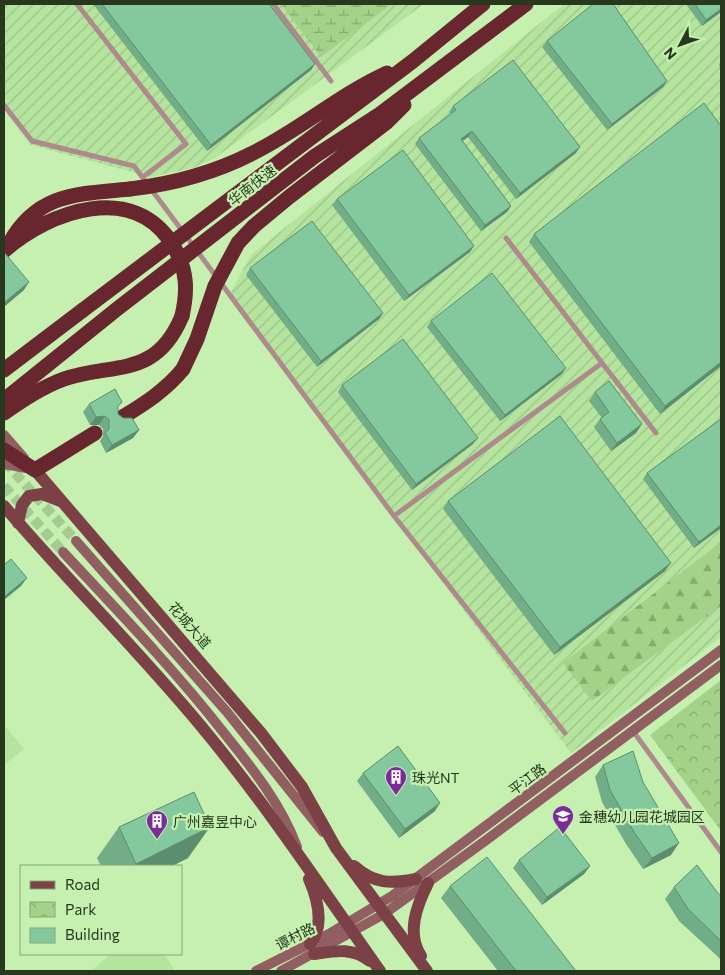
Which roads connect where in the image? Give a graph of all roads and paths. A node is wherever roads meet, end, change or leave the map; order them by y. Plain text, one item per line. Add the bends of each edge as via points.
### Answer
1 (77, 4) edge
2 (273, 4) edge
3 (483, 4) edge
4 (526, 4) edge
5 (413, 61) junction
6 (435, 73) junction
7 (330, 81) dead end
8 (4, 105) edge
9 (143, 177) junction
10 (506, 238) dead end
11 (5, 250) edge
12 (83, 310) junction
13 (4, 359) edge
14 (602, 363) junction
15 (4, 370) edge
16 (4, 400) edge
17 (4, 413) edge
18 (121, 418) edge
19 (656, 433) dead end
20 (95, 434) dead end
21 (4, 435) edge
22 (4, 450) edge
23 (4, 464) edge
24 (35, 470) junction
25 (62, 502) junction
26 (4, 506) edge
27 (394, 516) junction
28 (18, 523) junction
29 (76, 541) tunnel mouth
30 (63, 552) tunnel mouth
31 (721, 650) edge
32 (721, 665) edge
33 (633, 731) junction
34 (565, 733) dead end
35 (336, 848) junction
36 (721, 852) edge
37 (301, 860) junction
38 (422, 881) junction
39 (380, 910) junction
40 (350, 928) junction
41 (312, 949) junction
42 (378, 969) edge
43 (256, 971) edge
44 (281, 971) edge
45 (428, 971) edge

1 - 9 lane via 186,144
2 - 7 lane
3 - 5 highway, 华南快速, bridge
4 - 6 highway, 华南快速, bridge
5 - 11 highway, bridge via 358,86 247,156 218,169 162,185 68,197 43,206 29,214
5 - 12 highway, 华南快速, bridge
6 - 16 highway, 华南快速, bridge via 315,156
6 - 18 highway, bridge via 387,122 289,196 238,243 215,286 183,369 172,383
8 - 9 lane via 32,141 134,166
9 - 27 lane
10 - 14 lane
11 - 17 highway, bridge via 31,230 64,215 90,209 127,210 146,218 169,238 186,280 182,316 176,329 143,361 63,380 31,395
12 - 13 highway
12 - 15 highway, 华南快速
14 - 19 lane
14 - 27 lane
20 - 24 highway
21 - 24 street, 花城大道
22 - 24 highway
23 - 24 street
24 - 25 main road, 花城大道
25 - 28 main road via 42,494 29,496 22,505
25 - 35 main road, 花城大道 via 261,733 302,787
26 - 28 main road
27 - 34 lane
28 - 37 main road via 118,630 202,728
29 - 35 street, 花城大道 via 227,712
30 - 37 street via 166,662 251,767 287,821
31 - 38 street, 平江路
32 - 33 street, 平江路
33 - 36 lane
33 - 38 street, 平江路
35 - 38 main road via 364,874 378,882
35 - 39 main road, 花城大道
37 - 40 main road
37 - 41 main road via 312,886 318,913
38 - 39 street, 平江路
38 - 45 main road via 414,926 417,951
39 - 40 street, 平江路
39 - 45 main road, 花城大道
40 - 41 street, 谭村路
40 - 42 main road
41 - 42 main road via 353,951
41 - 43 street, 谭村路
41 - 44 street, 谭村路

